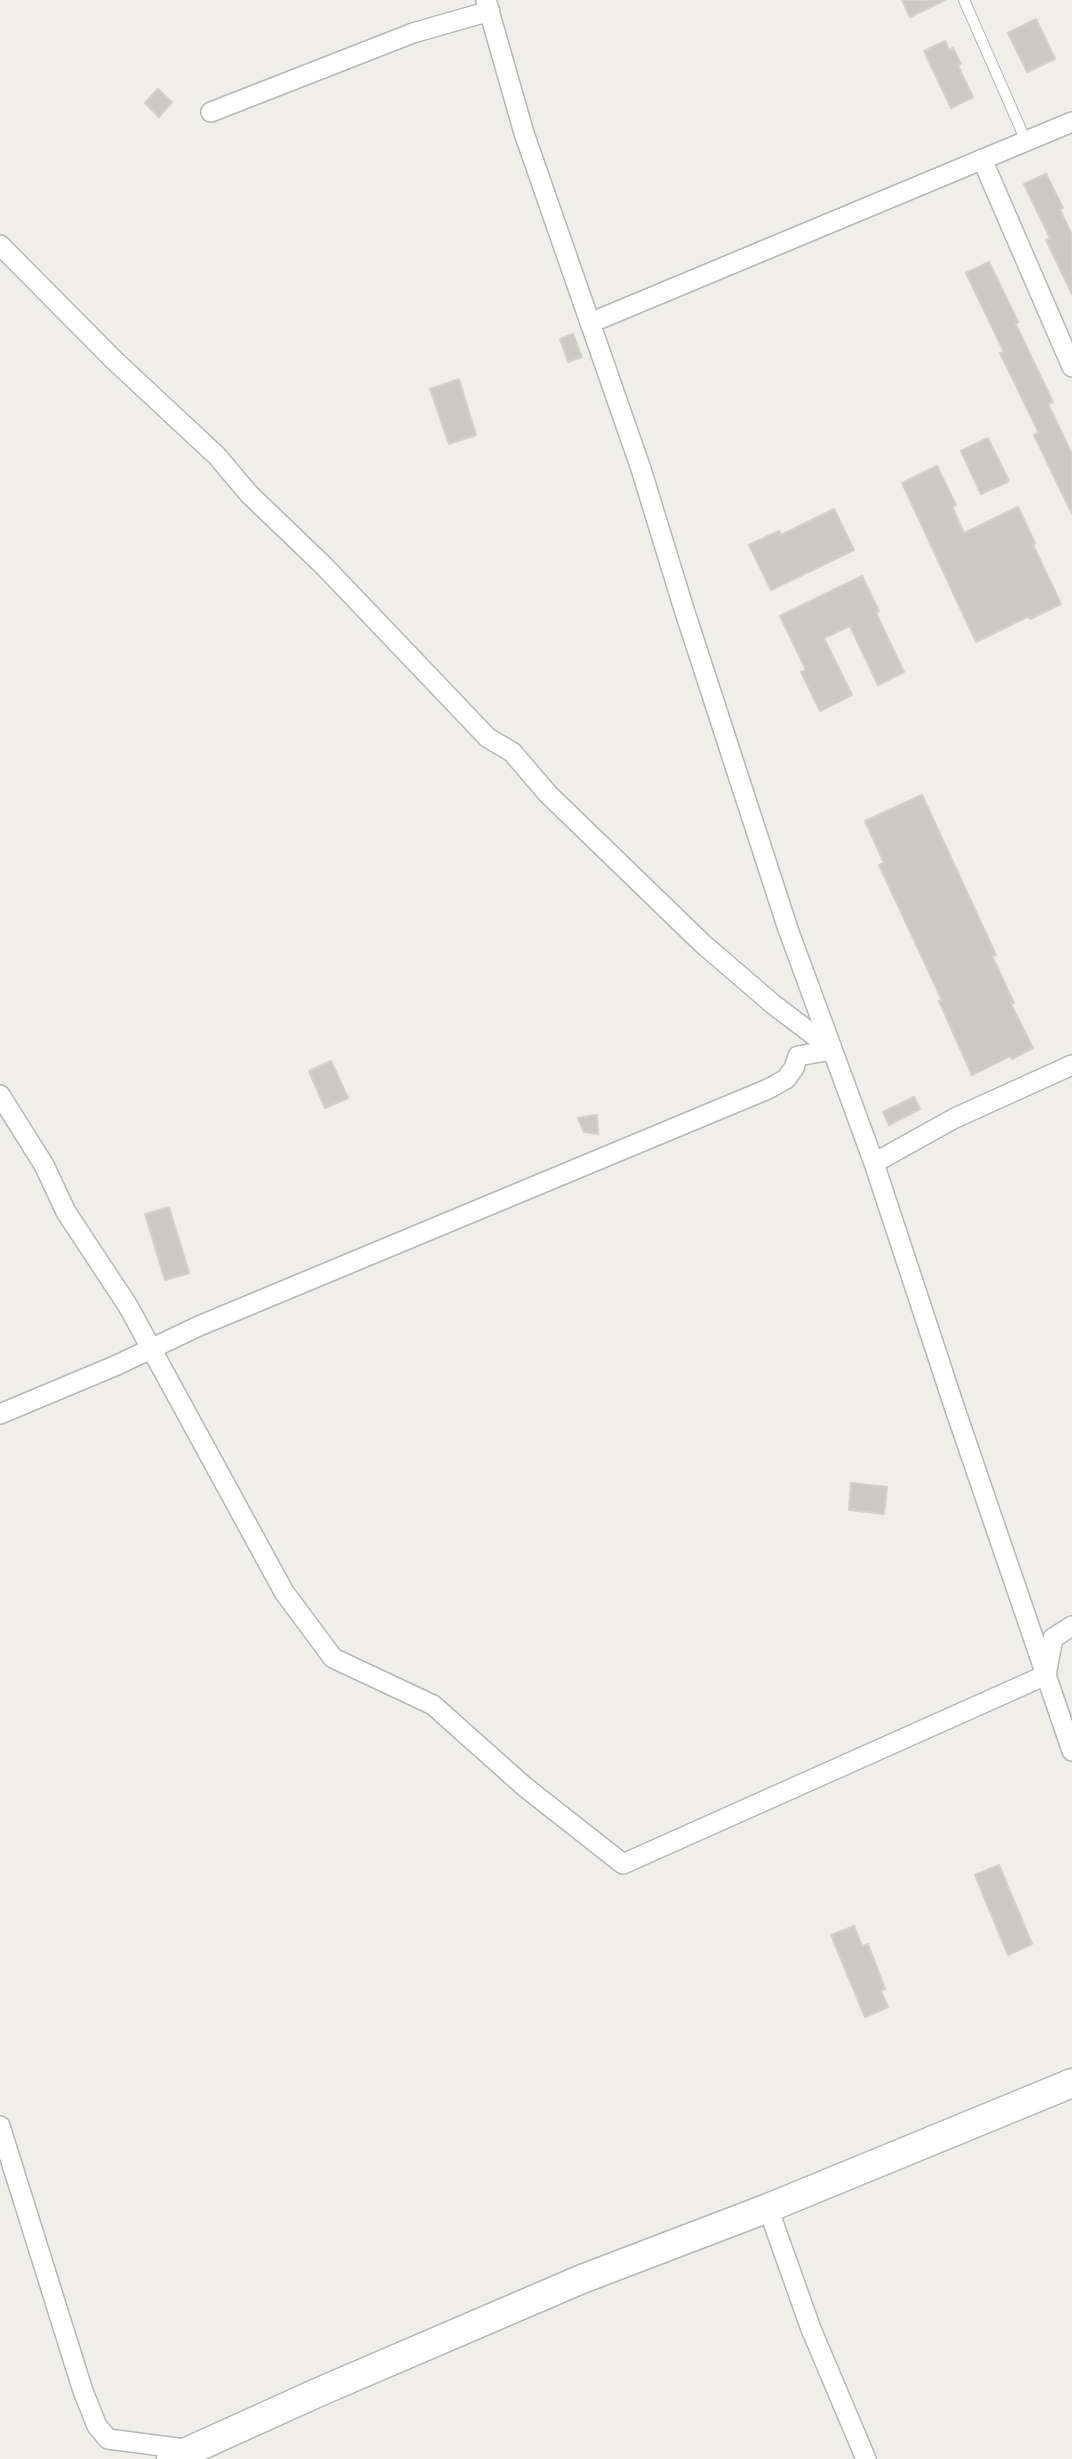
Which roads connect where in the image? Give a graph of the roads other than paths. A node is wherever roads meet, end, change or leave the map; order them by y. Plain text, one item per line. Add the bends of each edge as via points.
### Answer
1 (964, 0) edge
2 (488, 5) edge
3 (211, 112) dead end
4 (1072, 122) edge
5 (1026, 141) junction
6 (982, 159) junction
7 (0, 245) edge
8 (590, 323) junction
9 (1072, 367) edge
10 (832, 1050) junction
11 (1072, 1065) edge
12 (0, 1095) edge
13 (874, 1163) junction
14 (149, 1348) junction
15 (0, 1414) edge
16 (1072, 1626) edge
17 (1046, 1675) junction
18 (1072, 1751) edge
19 (1072, 2083) edge
20 (0, 2126) edge
21 (768, 2208) junction
22 (182, 2454) edge
23 (866, 2459) edge

1 - 5 lane
2 - 3 street
2 - 8 street via 524,132
4 - 5 street
5 - 6 street
6 - 8 street
6 - 9 street
7 - 10 street via 217,456 488,738 512,752 548,794 703,944
8 - 10 street via 788,929
10 - 13 street
10 - 14 street via 798,1056 786,1079 768,1089
11 - 13 street via 955,1118
12 - 14 street
13 - 17 street
14 - 15 street
14 - 17 street via 284,1592 333,1658 433,1705 524,1787 623,1864
16 - 17 street via 1053,1638
17 - 18 street
19 - 21 main road
20 - 22 street via 97,2426 108,2438
21 - 22 main road via 582,2279
21 - 23 street via 811,2329

